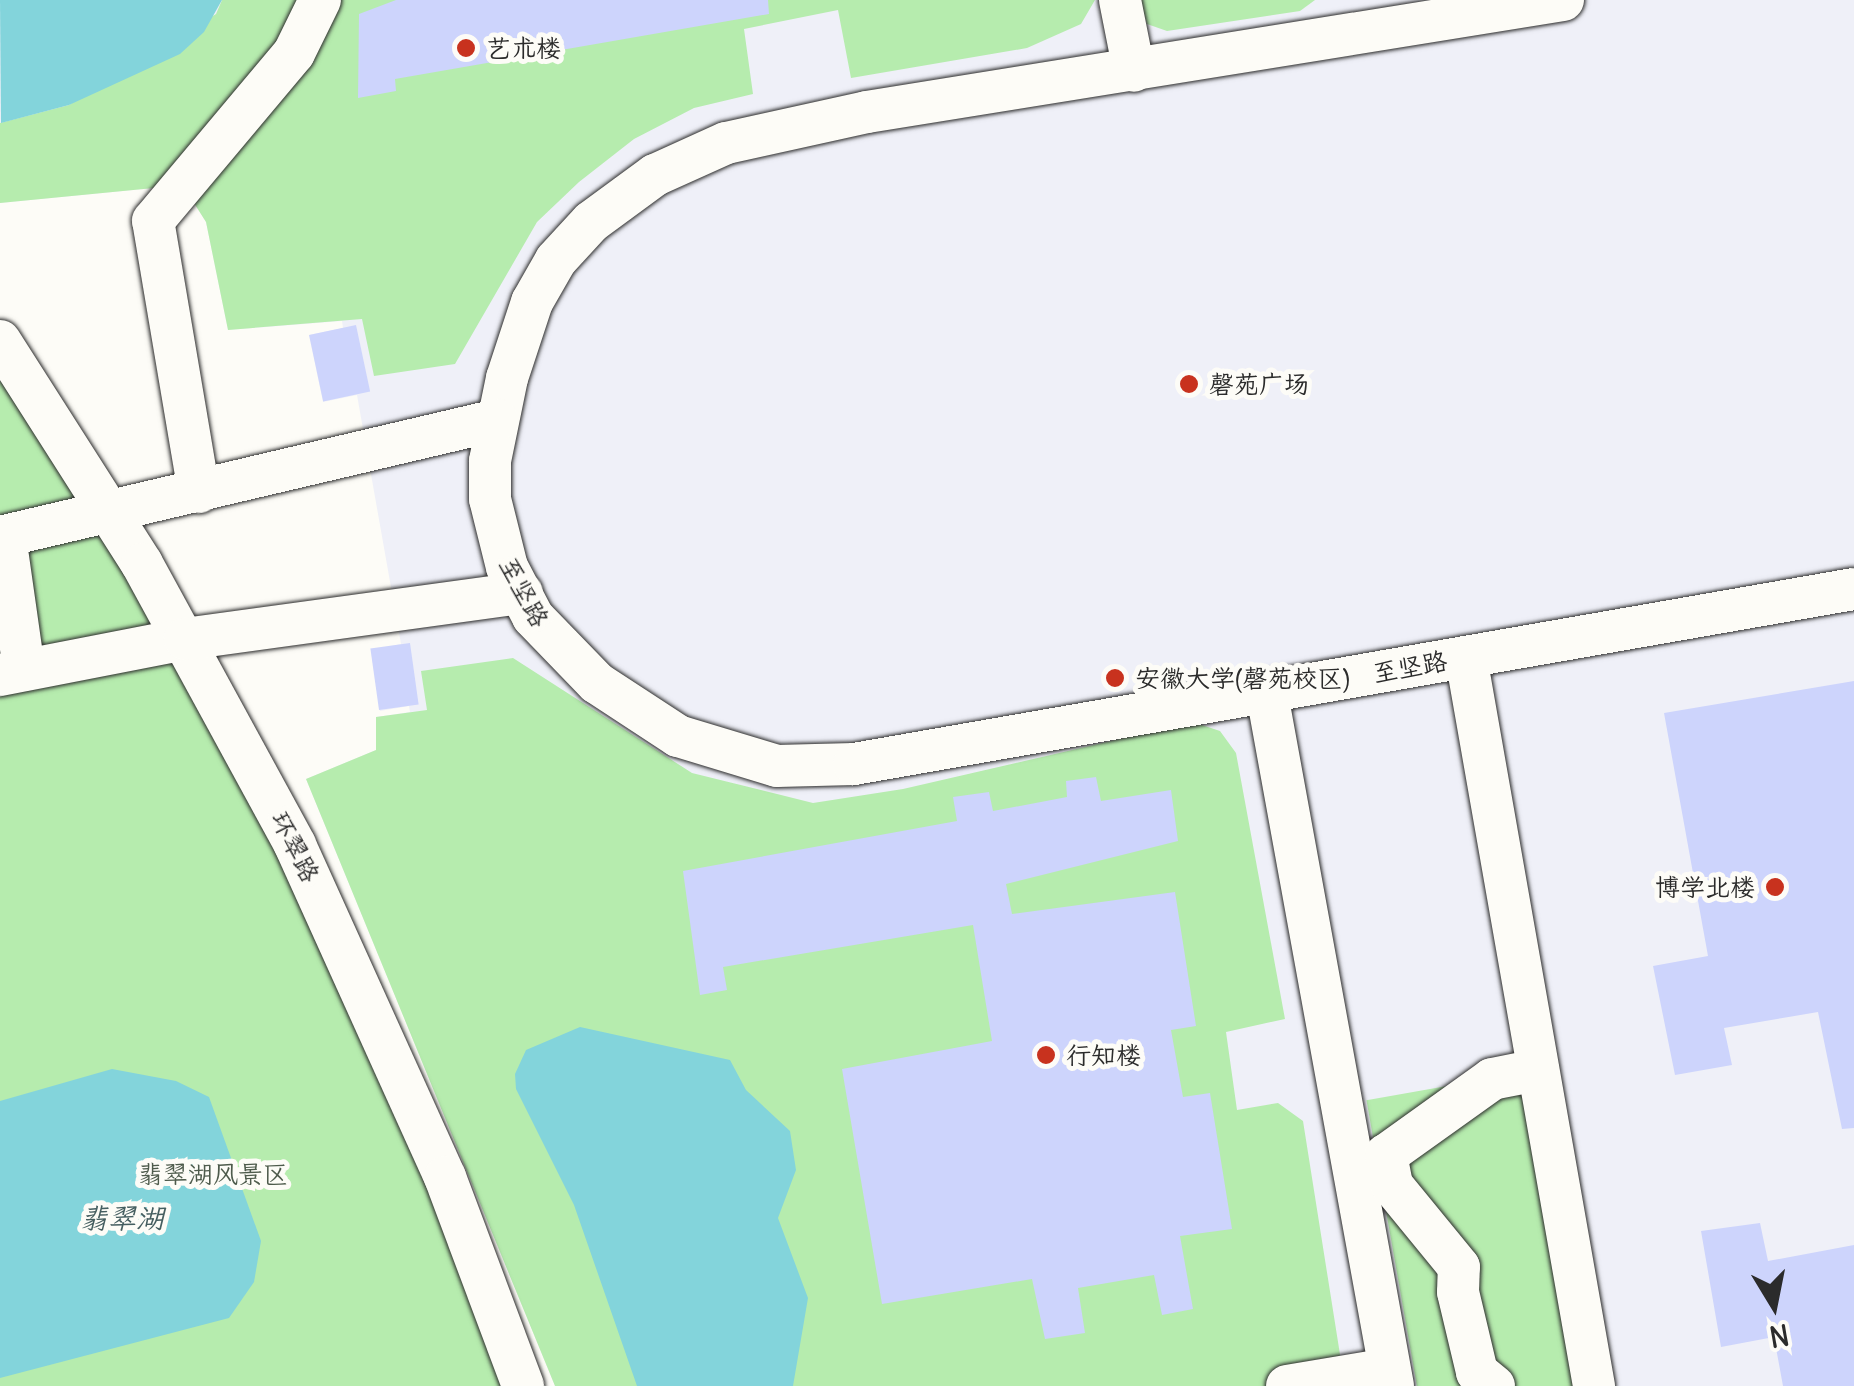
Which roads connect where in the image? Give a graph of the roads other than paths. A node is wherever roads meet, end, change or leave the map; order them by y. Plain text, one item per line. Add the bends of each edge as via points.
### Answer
1 (320, 0) edge
2 (1120, 0) edge
3 (1564, 0) edge
4 (1134, 71) junction
5 (0, 341) edge
6 (498, 420) junction
7 (200, 492) junction
8 (112, 514) junction
9 (2, 537) edge
10 (1854, 589) edge
11 (522, 593) junction
12 (185, 639) junction
13 (1466, 657) junction
14 (12, 673) edge
15 (1267, 694) junction
16 (1538, 1070) junction
17 (1391, 1377) edge
18 (523, 1386) edge
19 (1287, 1386) edge
20 (1494, 1386) edge
21 (1594, 1386) edge

1 - 7 street via 294,53 154,221
2 - 4 street
3 - 4 street, 至坚路
4 - 6 street, 至坚路 via 726,142 654,175 591,222 556,260 532,302
5 - 8 street, 环翠路
6 - 7 street
6 - 11 street, 至坚路 via 490,499 506,567
7 - 8 street
8 - 9 street
8 - 12 street, 环翠路
9 - 14 street
10 - 13 street, 至坚路
11 - 12 street
11 - 15 street, 至坚路 via 568,657 649,719 708,750 778,766 854,764
12 - 14 street
12 - 18 street, 环翠路 via 344,946 446,1177
13 - 15 street, 至坚路
13 - 16 street
15 - 17 street
16 - 20 street via 1492,1078 1386,1156 1392,1185 1459,1268 1477,1372
16 - 21 street
17 - 19 street

